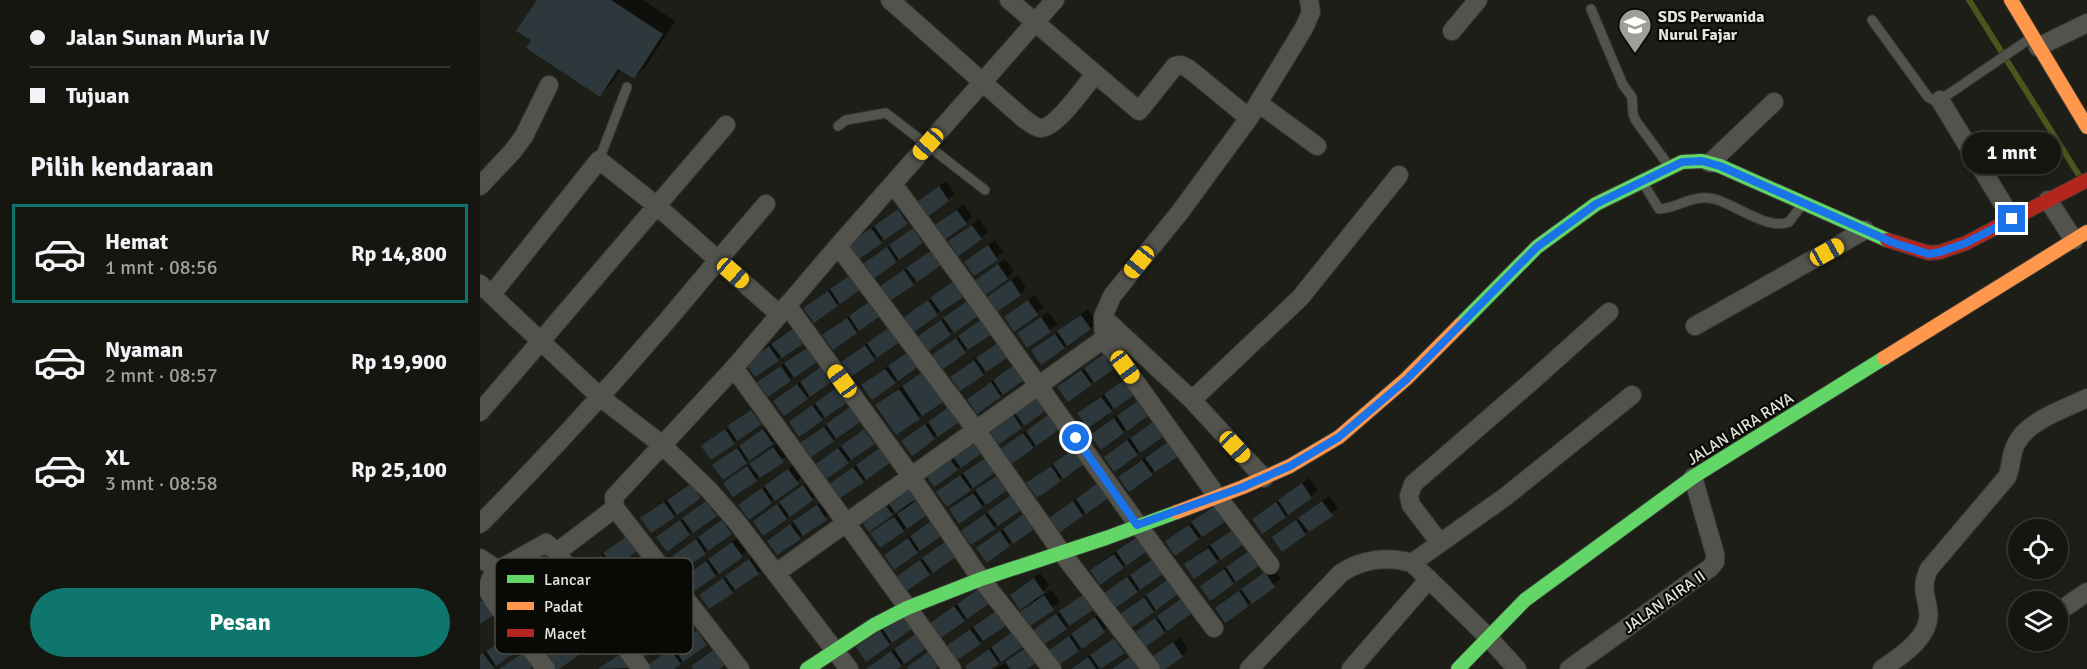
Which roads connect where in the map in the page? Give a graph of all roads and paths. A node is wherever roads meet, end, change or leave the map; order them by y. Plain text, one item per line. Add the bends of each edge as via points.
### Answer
1 (890, 0) edge
2 (1009, 0) edge
3 (1054, 0) edge
4 (1309, 0) edge
5 (1478, 0) edge
6 (2011, 0) edge
7 (1591, 9) dead end
8 (1872, 20) dead end
9 (2087, 22) edge
10 (1034, 23) junction
11 (1452, 31) dead end
12 (2030, 43) junction
13 (1095, 74) junction
14 (982, 82) junction
15 (549, 86) dead end
16 (627, 87) dead end
17 (1940, 100) junction
18 (1774, 102) dead end
19 (1253, 110) junction
20 (726, 125) dead end
21 (838, 126) dead end
22 (2087, 127) edge
23 (928, 144) junction
24 (1317, 146) dead end
25 (599, 160) junction
26 (1710, 163) junction
27 (1671, 168) junction
28 (1399, 175) dead end
29 (2087, 180) edge
30 (1642, 182) junction
31 (892, 184) junction
32 (480, 186) edge
33 (985, 190) dead end
34 (2048, 200) junction
35 (1803, 203) junction
36 (766, 204) dead end
37 (657, 206) junction
38 (2012, 219) junction
39 (1864, 230) junction
40 (2077, 238) edge
41 (838, 246) junction
42 (718, 260) junction
43 (484, 289) edge
44 (783, 310) junction
45 (1609, 312) dead end
46 (1103, 317) junction
47 (1695, 326) dead end
48 (541, 342) junction
49 (1104, 342) junction
50 (734, 368) junction
51 (1040, 385) junction
52 (1632, 395) dead end
53 (600, 397) junction
54 (2087, 398) edge
55 (1192, 400) junction
56 (480, 412) edge
57 (976, 430) junction
58 (661, 444) junction
59 (911, 476) junction
60 (1693, 477) junction
61 (1264, 478) junction
62 (1217, 496) junction
63 (615, 508) junction
64 (846, 523) junction
65 (480, 524) edge
66 (1137, 525) junction
67 (1440, 543) junction
68 (558, 552) junction
69 (1062, 553) junction
70 (480, 558) edge
71 (519, 558) edge
72 (562, 558) edge
73 (654, 558) edge
74 (1412, 563) junction
75 (1270, 565) dead end
76 (495, 568) edge
77 (495, 573) edge
78 (776, 573) junction
79 (981, 579) junction
80 (1429, 579) junction
81 (484, 592) edge
82 (2087, 592) edge
83 (495, 603) edge
84 (2068, 605) edge
85 (693, 608) edge
86 (907, 608) junction
87 (1214, 628) dead end
88 (1488, 637) junction
89 (835, 650) junction
90 (534, 654) edge
91 (630, 654) edge
92 (546, 669) edge
93 (641, 669) edge
94 (740, 669) edge
95 (807, 669) edge
96 (849, 669) edge
97 (952, 669) edge
98 (1052, 669) edge
99 (1151, 669) edge
100 (1249, 669) edge
101 (1351, 669) edge
102 (1458, 669) edge
103 (1517, 669) edge
104 (1569, 669) edge
105 (1882, 669) edge

1 - 14 street
2 - 10 street
3 - 10 street
4 - 19 street via 1311,12 1304,28
5 - 11 street
6 - 12 street
7 - 27 lane via 1623,85 1632,97 1636,121
8 - 17 lane via 1928,97
9 - 12 street
10 - 13 street
10 - 14 street
12 - 17 lane via 1987,66
12 - 22 street
13 - 14 street via 1062,114 1044,128 1032,125
13 - 19 street via 1139,111 1175,66 1181,65
14 - 23 street
15 - 32 street via 524,136
16 - 25 lane
17 - 38 street
18 - 26 street
19 - 24 street
19 - 46 street via 1180,212 1112,296
20 - 37 street
21 - 23 lane via 846,120 886,113
23 - 31 street
23 - 33 lane
25 - 37 street
25 - 43 street
26 - 27 street via 1682,162
26 - 35 street
27 - 30 street
28 - 55 street via 1300,298
29 - 34 street
30 - 35 lane via 1659,209 1703,197 1774,225 1789,222
30 - 61 street via 1596,204 1537,247 1406,380 1339,437
31 - 41 street
31 - 51 street
34 - 38 street
34 - 40 street
35 - 39 street
36 - 42 street
37 - 42 street
37 - 48 street
38 - 39 street via 1966,243 1929,254
39 - 47 street
40 - 60 street, JALAN AIRA RAYA
41 - 44 street
41 - 57 street
42 - 44 street
42 - 53 street
43 - 48 street
44 - 50 street
44 - 59 street
45 - 67 street via 1413,484 1411,505
46 - 49 street
46 - 55 street
48 - 53 street
48 - 56 street
49 - 51 street
49 - 62 street
50 - 58 street
50 - 64 street
51 - 57 street
51 - 66 street
52 - 67 street via 1505,497
53 - 58 street
53 - 65 street
54 - 105 street via 2024,433 2015,445 2007,477 1929,569 1923,592 1929,617 1925,629 1908,649
55 - 61 street
57 - 59 street
57 - 69 street
58 - 63 street via 614,497
58 - 78 street via 715,497
59 - 64 street
59 - 79 street
60 - 88 street, JALAN AIRA RAYA via 1525,600
60 - 104 street, JALAN AIRA II via 1715,562
61 - 62 street
62 - 66 street
62 - 75 street
63 - 68 street
63 - 73 street
64 - 78 street
64 - 86 street
66 - 69 street
66 - 87 street
67 - 74 street
68 - 71 street via 546,543
68 - 72 street
69 - 79 street
69 - 99 street
70 - 76 street
74 - 80 street
74 - 100 street via 1399,559 1354,564
77 - 81 street
78 - 89 street
79 - 86 street
79 - 98 street
80 - 88 street
80 - 101 street
81 - 83 street
82 - 84 street
85 - 94 street
86 - 89 street
86 - 97 street
88 - 102 street, JALAN AIRA RAYA
88 - 103 street
89 - 95 street
89 - 96 street
90 - 92 street
91 - 93 street

